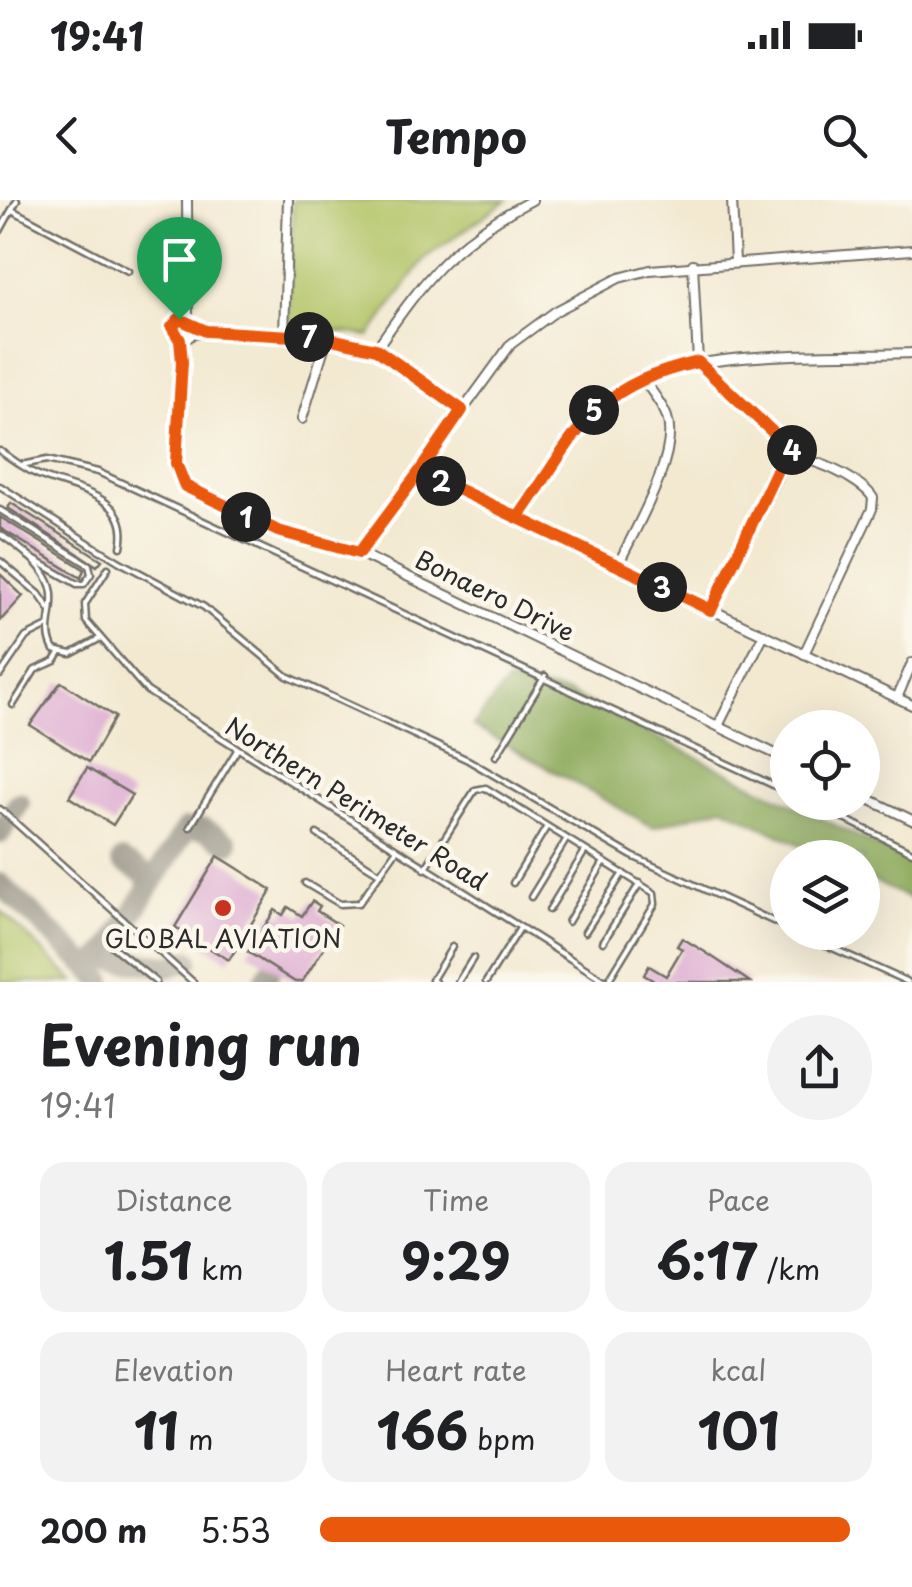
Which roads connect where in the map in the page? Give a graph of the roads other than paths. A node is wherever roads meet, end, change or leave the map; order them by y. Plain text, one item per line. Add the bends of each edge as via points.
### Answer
1 (17, 200) edge
2 (186, 200) edge
3 (288, 200) edge
4 (532, 200) edge
5 (732, 200) edge
6 (12, 210) junction
7 (0, 231) edge
8 (912, 250) edge
9 (735, 262) junction
10 (694, 264) junction
11 (128, 271) dead end
12 (187, 329) junction
13 (284, 335) junction
14 (327, 338) junction
15 (376, 349) junction
16 (912, 353) edge
17 (698, 362) junction
18 (642, 377) junction
19 (462, 410) junction
20 (302, 419) dead end
21 (0, 451) edge
22 (21, 466) junction
23 (420, 471) junction
24 (0, 486) edge
25 (0, 510) edge
26 (518, 518) junction
27 (0, 534) edge
28 (120, 546) dead end
29 (359, 553) junction
30 (28, 556) junction
31 (0, 560) edge
32 (618, 565) junction
33 (108, 568) dead end
34 (50, 610) junction
35 (711, 610) junction
36 (48, 626) junction
37 (764, 634) junction
38 (99, 639) junction
39 (60, 653) junction
40 (804, 654) junction
41 (912, 663) edge
42 (0, 675) edge
43 (545, 676) junction
44 (896, 698) junction
45 (12, 705) dead end
46 (912, 705) edge
47 (718, 726) junction
48 (237, 750) junction
49 (770, 751) edge
50 (496, 756) dead end
51 (770, 783) edge
52 (880, 805) edge
53 (0, 809) edge
54 (847, 820) edge
55 (912, 820) edge
56 (190, 827) dead end
57 (546, 828) junction
58 (318, 834) dead end
59 (566, 840) junction
60 (396, 850) junction
61 (586, 851) junction
62 (912, 852) edge
63 (604, 862) junction
64 (425, 869) junction
65 (622, 873) junction
66 (381, 874) junction
67 (304, 882) dead end
68 (513, 882) dead end
69 (640, 883) junction
70 (531, 898) dead end
71 (549, 910) dead end
72 (770, 920) edge
73 (568, 922) dead end
74 (520, 928) junction
75 (586, 932) dead end
76 (603, 942) dead end
77 (112, 946) dead end
78 (452, 947) dead end
79 (836, 950) edge
80 (473, 958) dead end
81 (156, 982) edge
82 (193, 982) edge
83 (435, 982) edge
84 (458, 982) edge
85 (486, 982) edge
86 (607, 982) edge
87 (908, 982) edge

1 - 6 lane
2 - 12 street, Bonaero Drive
3 - 13 street
4 - 15 street via 434,268
5 - 9 street
6 - 7 lane
6 - 11 lane
8 - 9 street
9 - 10 street
10 - 17 street
10 - 19 street via 619,278 534,324
12 - 13 street
12 - 29 street, Bonaero Drive via 176,463 185,486 278,531
13 - 14 street
14 - 15 street
14 - 20 street
15 - 19 street
16 - 17 street
17 - 18 street
18 - 26 street via 598,406
18 - 32 street via 665,412 668,439 653,491
19 - 23 street
21 - 22 lane
22 - 28 lane via 109,503 121,523
22 - 43 lane via 47,460 83,466
23 - 26 street
23 - 29 street
24 - 72 lane, bridge via 204,606 287,676 468,760 632,856
25 - 30 lane via 89,565 91,574 77,584
26 - 32 street
27 - 30 lane
29 - 47 street, Bonaero Drive
30 - 34 lane via 52,592
31 - 34 lane
32 - 35 street
33 - 38 lane via 84,610
34 - 36 lane
35 - 37 street
35 - 40 street via 786,459 798,456 862,486 873,498 868,518
36 - 39 lane via 50,646
36 - 42 lane via 26,637
37 - 40 street
37 - 47 street
38 - 39 lane via 78,652
38 - 48 lane, Northern Perimeter Road via 147,691
39 - 45 lane via 35,670
40 - 44 street
41 - 44 street
43 - 50 lane
43 - 51 lane
44 - 46 street
47 - 49 street, Bonaero Drive
48 - 56 lane
48 - 60 lane, Northern Perimeter Road
52 - 55 street
53 - 82 lane
54 - 62 lane
57 - 59 lane
57 - 64 lane via 479,788
57 - 68 lane
58 - 66 lane
59 - 61 lane
59 - 70 lane
60 - 64 lane, Northern Perimeter Road
60 - 66 lane
61 - 63 lane
61 - 71 lane
63 - 65 lane
63 - 73 lane
64 - 74 lane, Northern Perimeter Road
65 - 69 lane
65 - 75 lane
66 - 67 lane via 366,898 350,906
69 - 76 lane
69 - 86 lane via 654,893 655,904
74 - 85 lane
74 - 86 lane, Northern Perimeter Road
77 - 81 lane
78 - 83 lane
79 - 87 lane
80 - 84 lane

